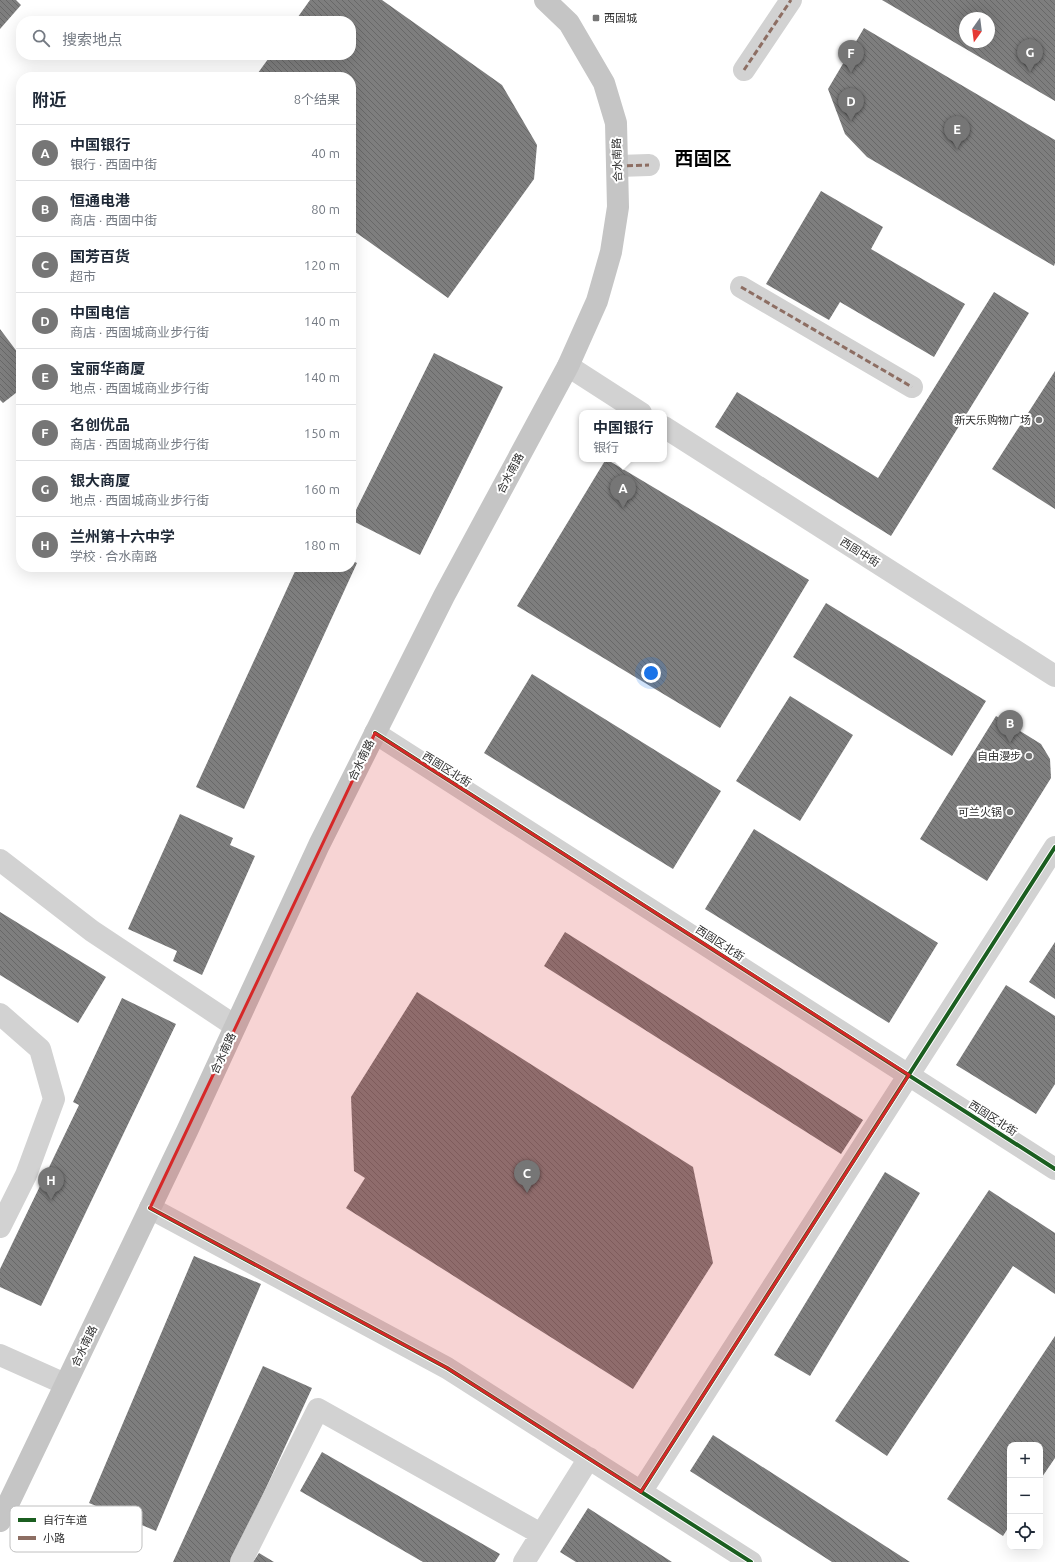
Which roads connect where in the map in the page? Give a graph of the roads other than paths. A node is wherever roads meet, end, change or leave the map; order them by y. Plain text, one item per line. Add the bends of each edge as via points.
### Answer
1 (545, 0) edge
2 (791, 0) edge
3 (744, 70) dead end
4 (649, 165) dead end
5 (618, 166) junction
6 (741, 287) dead end
7 (568, 366) junction
8 (912, 387) dead end
9 (636, 410) edge
10 (667, 429) edge
11 (1055, 676) edge
12 (375, 733) junction
13 (1055, 847) edge
14 (0, 860) edge
15 (0, 1014) edge
16 (235, 1026) junction
17 (909, 1075) junction
18 (1055, 1169) edge
19 (150, 1208) junction
20 (0, 1227) edge
21 (0, 1355) edge
22 (65, 1384) junction
23 (589, 1458) junction
24 (641, 1492) junction
25 (0, 1520) edge
26 (541, 1534) junction
27 (241, 1562) edge
28 (524, 1562) edge
29 (751, 1562) edge

1 - 5 main road, 合水南路 via 569,23 604,83 616,123
2 - 3 street
4 - 5 street
5 - 7 main road, 合水南路 via 618,207 611,252 597,301
6 - 8 street
7 - 9 street
7 - 12 main road, 合水南路 via 444,596
10 - 11 street, 西固中街
12 - 16 main road, 合水南路 via 319,845
12 - 17 street, 西固区北街
13 - 17 street
14 - 16 street via 92,931
15 - 20 street via 40,1049 54,1099 26,1175
16 - 19 main road, 合水南路
17 - 18 street, 西固区北街
17 - 24 street
19 - 22 main road, 合水南路
19 - 23 street via 447,1368
21 - 22 street
22 - 25 main road, 合水南路
23 - 24 street
23 - 26 street
24 - 29 street
26 - 27 street via 318,1409
26 - 28 street

